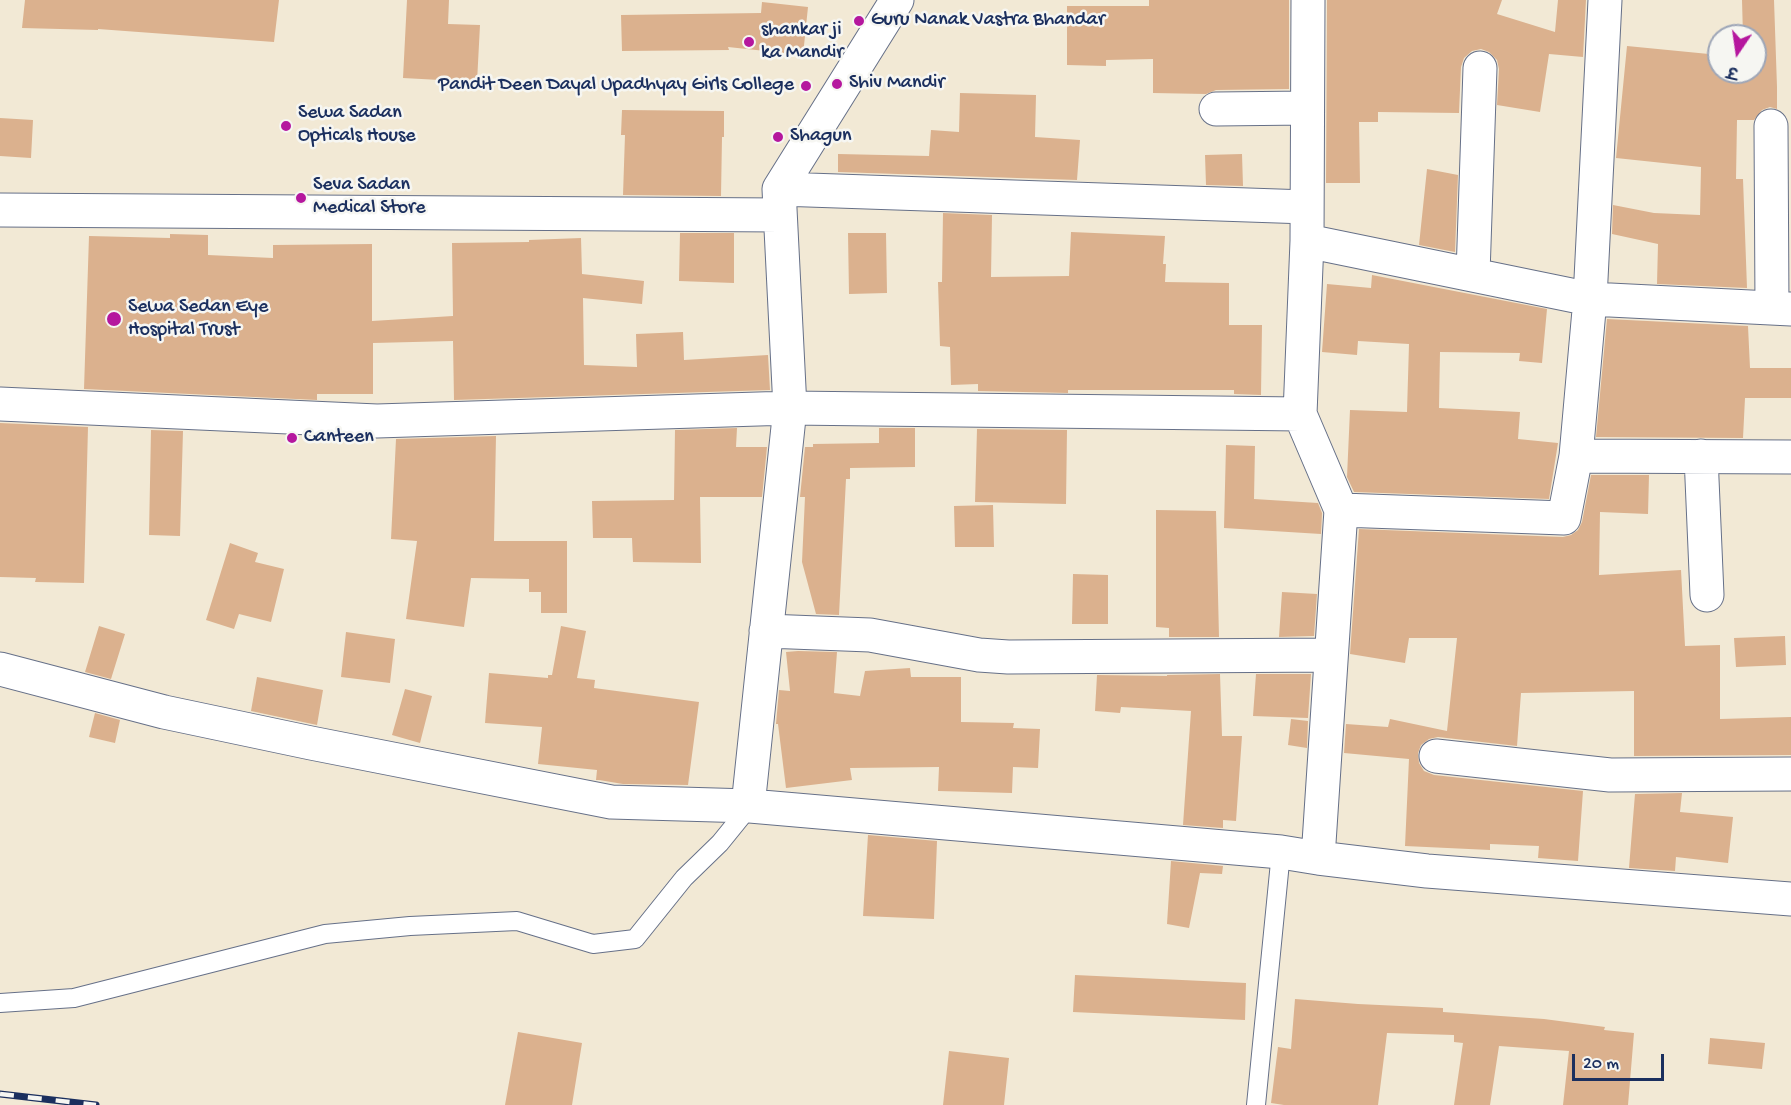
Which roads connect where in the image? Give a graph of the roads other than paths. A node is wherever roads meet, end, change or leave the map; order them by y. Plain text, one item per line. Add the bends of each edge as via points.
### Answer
1 (897, 0) edge
2 (1308, 0) edge
3 (1605, 0) edge
4 (1480, 68) dead end
5 (1307, 108) junction
6 (1216, 109) dead end
7 (1771, 126) dead end
8 (780, 202) junction
9 (1307, 207) junction
10 (0, 210) edge
11 (1307, 241) junction
12 (1473, 274) junction
13 (1590, 299) junction
14 (1781, 309) edge
15 (0, 404) edge
16 (790, 408) junction
17 (1300, 414) junction
18 (1576, 456) junction
19 (1701, 456) junction
20 (1791, 457) edge
21 (1341, 510) junction
22 (1707, 595) dead end
23 (766, 631) junction
24 (1331, 655) junction
25 (0, 669) edge
26 (1436, 756) dead end
27 (1791, 774) edge
28 (749, 806) junction
29 (1281, 852) junction
30 (1318, 858) junction
31 (1791, 899) edge
32 (0, 1004) edge
33 (1256, 1105) edge

1 - 8 street
2 - 5 street
3 - 13 street
4 - 12 street
5 - 6 street
5 - 9 street
7 - 14 street
8 - 9 street
8 - 10 street
8 - 16 street
9 - 11 street
11 - 12 street
11 - 17 street
12 - 13 street
13 - 14 street
13 - 18 street
15 - 16 street via 377,421
16 - 17 street
16 - 23 street
17 - 21 street
18 - 19 street
18 - 21 street via 1564,518
19 - 20 street
19 - 22 street
21 - 24 street
23 - 24 street via 870,635 1008,657
23 - 28 street
24 - 30 street
25 - 28 street via 164,712 611,802
26 - 27 street via 1610,775
28 - 29 street
28 - 32 lane via 635,939 593,944 517,921 325,934 74,998
29 - 30 street
29 - 33 lane
30 - 31 street via 1427,871

